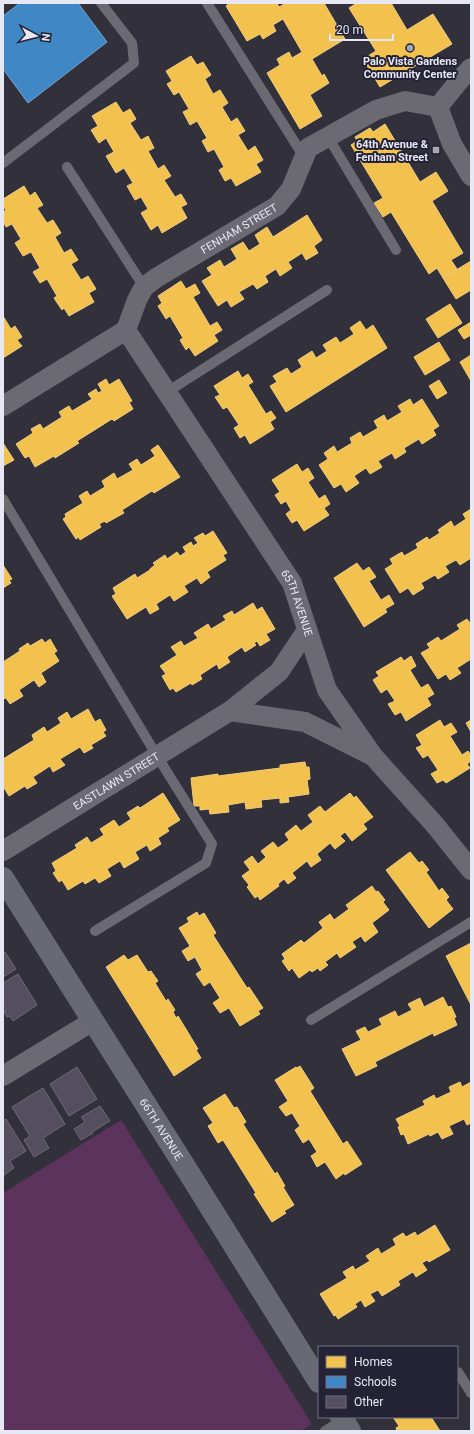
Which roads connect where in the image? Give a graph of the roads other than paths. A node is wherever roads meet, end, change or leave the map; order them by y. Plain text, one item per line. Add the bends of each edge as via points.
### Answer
1 (101, 3) edge
2 (207, 3) edge
3 (471, 68) edge
4 (438, 107) junction
5 (328, 137) junction
6 (304, 158) junction
7 (3, 163) edge
8 (67, 167) dead end
9 (471, 176) edge
10 (396, 250) dead end
11 (144, 287) junction
12 (328, 290) dead end
13 (126, 330) junction
14 (167, 392) junction
15 (3, 406) edge
16 (3, 499) edge
17 (308, 630) junction
18 (230, 711) junction
19 (157, 756) junction
20 (373, 756) junction
21 (3, 851) edge
22 (471, 870) edge
23 (3, 878) edge
24 (471, 922) edge
25 (95, 931) dead end
26 (311, 1020) dead end
27 (93, 1021) junction
28 (3, 1076) edge
29 (458, 1372) dead end
30 (318, 1380) edge
31 (471, 1393) edge

1 - 7 lane via 132,43 134,63
2 - 6 lane
3 - 4 street
4 - 5 street, FENHAM STREET via 405,101 376,110
4 - 9 street via 452,144
5 - 6 street, FENHAM STREET via 308,148
5 - 10 lane
6 - 11 street, FENHAM STREET via 291,189 277,206
8 - 11 lane
11 - 13 street, FENHAM STREET
12 - 14 lane
13 - 14 street, 65TH AVENUE
13 - 15 street
14 - 17 street, 65TH AVENUE via 292,583
16 - 19 lane
17 - 18 street, EASTLAWN STREET via 279,672
17 - 20 street, 65TH AVENUE via 327,690
18 - 19 street, EASTLAWN STREET
18 - 20 street via 305,722
19 - 21 street, EASTLAWN STREET
19 - 25 lane via 212,844 206,863
20 - 22 street, 65TH AVENUE via 435,825
23 - 27 street, 66TH AVENUE
24 - 26 lane
27 - 28 street
27 - 30 street, 66TH AVENUE
29 - 31 lane

